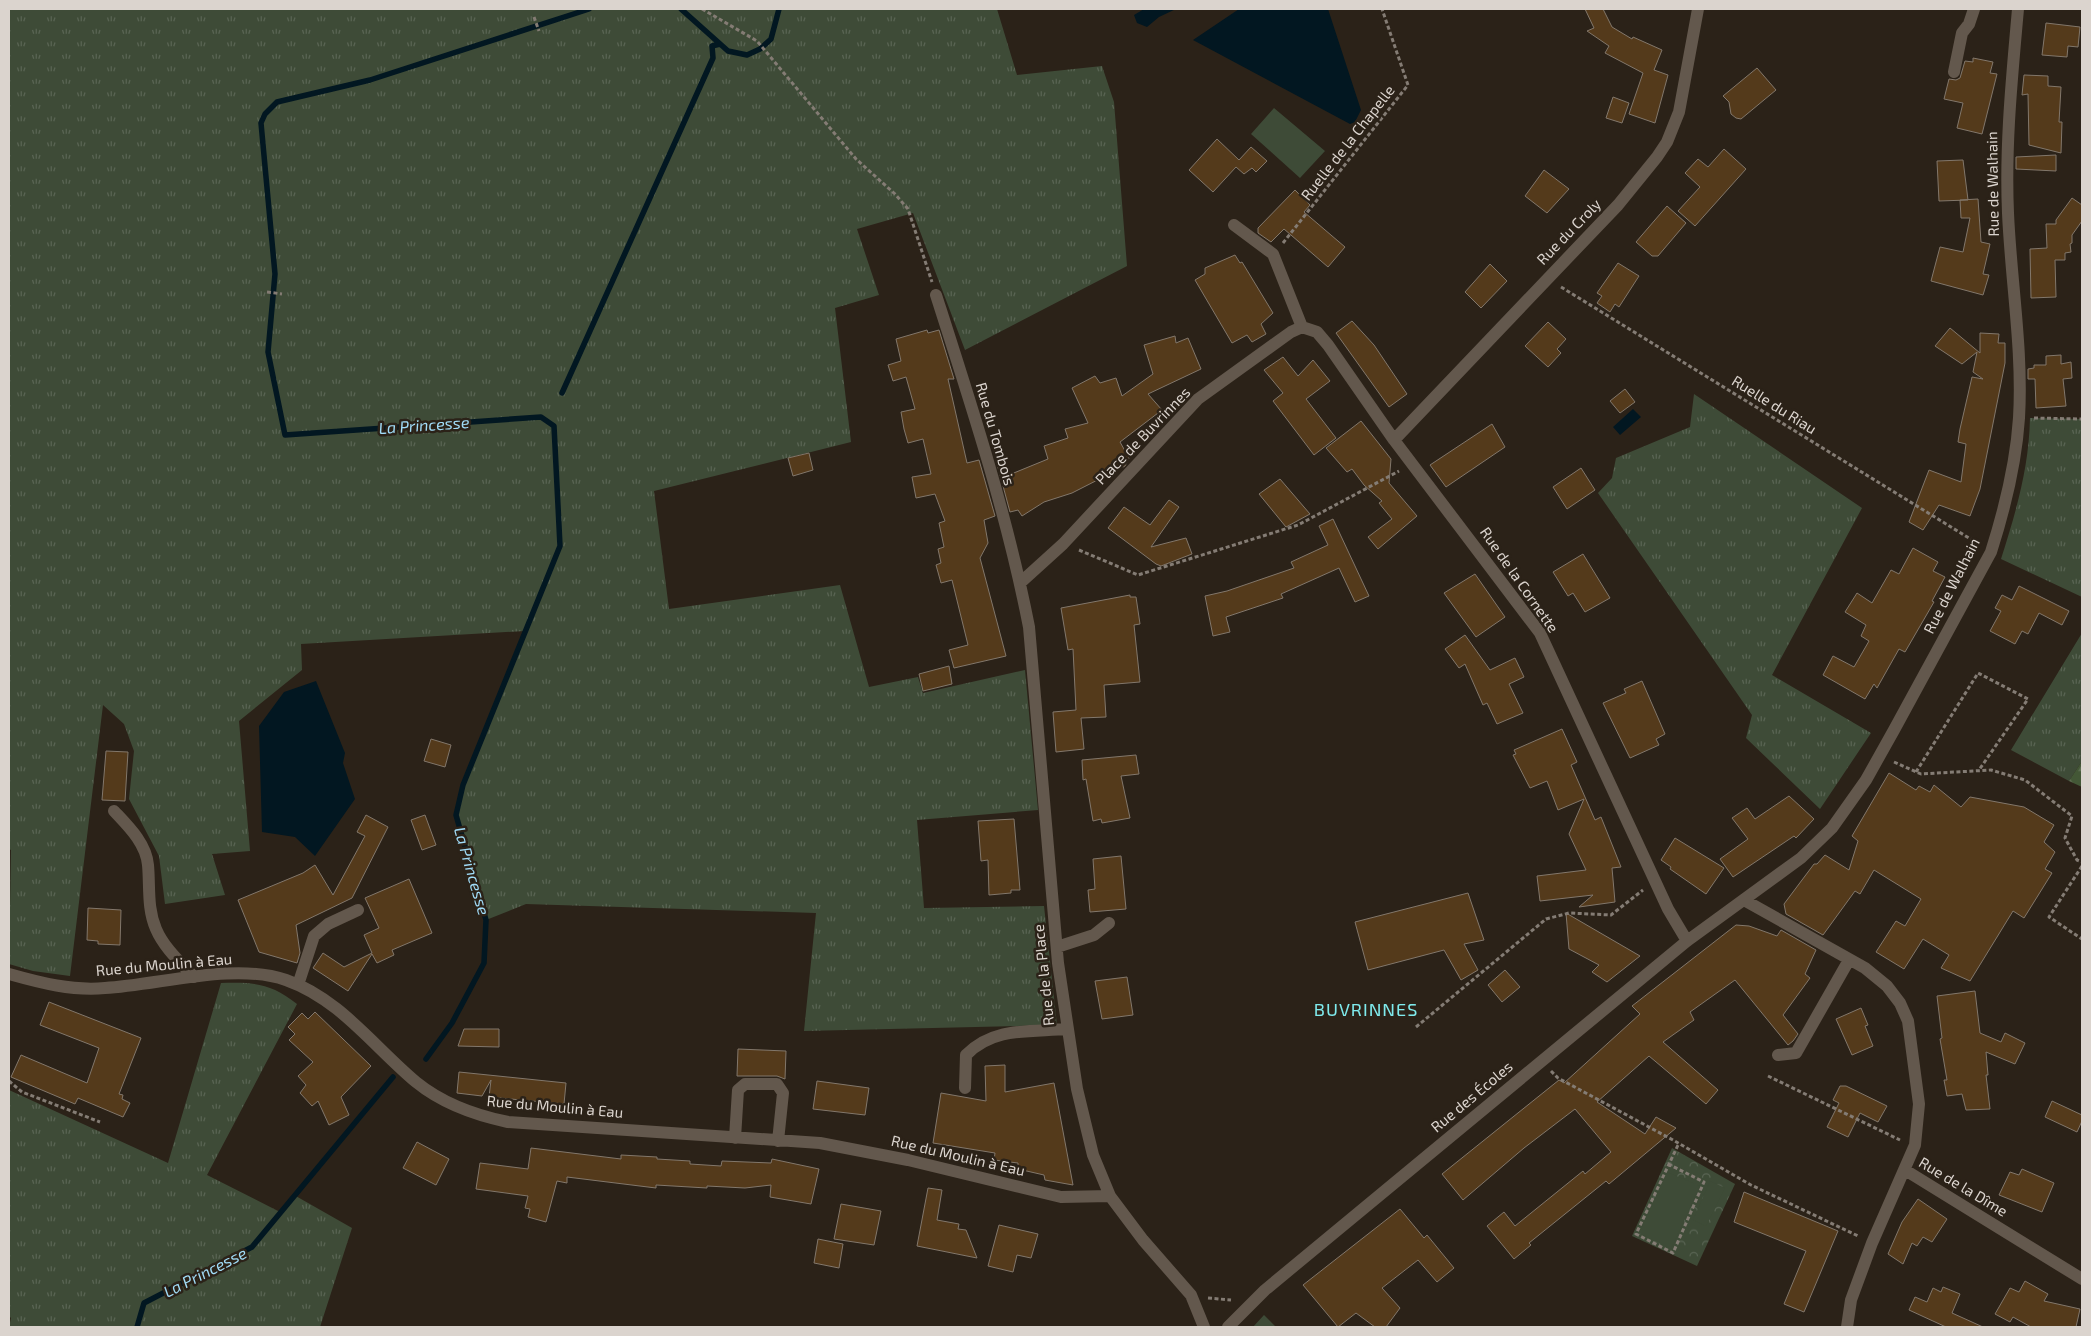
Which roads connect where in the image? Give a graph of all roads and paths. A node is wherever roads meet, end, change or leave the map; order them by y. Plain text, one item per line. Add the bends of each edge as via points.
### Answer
1 (702, 9) edge
2 (1382, 9) edge
3 (1698, 9) edge
4 (1974, 9) edge
5 (2018, 9) edge
6 (534, 18) dead end
7 (539, 31) dead end
8 (1954, 72) dead end
9 (1234, 225) dead end
10 (1274, 254) junction
11 (1547, 278) junction
12 (266, 292) dead end
13 (282, 294) dead end
14 (936, 295) joint
15 (1302, 327) junction
16 (2019, 418) junction
17 (2082, 419) edge
18 (1394, 440) junction
19 (1413, 464) junction
20 (1064, 544) junction
21 (1991, 552) junction
22 (1020, 583) junction
23 (1879, 756) junction
24 (1978, 771) junction
25 (1916, 772) junction
26 (114, 811) dead end
27 (2082, 864) edge
28 (1655, 880) junction
29 (1744, 900) junction
30 (358, 910) dead end
31 (1108, 923) dead end
32 (2082, 939) edge
33 (1687, 941) junction
34 (1057, 947) junction
35 (1849, 960) junction
36 (9, 974) edge
37 (194, 977) junction
38 (298, 985) junction
39 (1416, 1027) dead end
40 (1067, 1029) junction
41 (1778, 1055) dead end
42 (1542, 1060) junction
43 (1768, 1076) dead end
44 (9, 1082) edge
45 (965, 1088) dead end
46 (100, 1122) dead end
47 (735, 1138) junction
48 (778, 1141) junction
49 (1679, 1143) junction
50 (1915, 1145) junction
51 (1668, 1164) junction
52 (1905, 1170) junction
53 (1110, 1196) junction
54 (1872, 1243) junction
55 (2082, 1279) edge
56 (1191, 1295) junction
57 (1234, 1300) dead end
58 (1204, 1327) edge
59 (1228, 1327) edge
60 (1847, 1327) edge

1 - 14 path via 757,41 856,159 908,209
2 - 10 path, Ruelle de la Chapelle via 1408,86
3 - 11 street, Rue du Croly via 1679,112 1667,142 1618,205
4 - 8 street via 1962,33
5 - 16 street, Rue de Walhain via 2007,152 2008,214 2019,358
6 - 7 path
9 - 10 street
10 - 15 street
11 - 18 street, Rue du Croly
11 - 21 path, Ruelle du Riau
12 - 13 path
14 - 22 street, Rue du Tombois via 972,408
15 - 18 street, Rue de la Cornette via 1317,332
15 - 20 street, Place de Buvrinnes via 1290,332 1198,399
16 - 17 path
16 - 21 street, Rue de Walhain via 2004,511
18 - 19 street, Rue de la Cornette
19 - 20 path via 1298,526 1138,575
19 - 28 street, Rue de la Cornette via 1540,633
20 - 22 street, Place de Buvrinnes
21 - 23 street, Rue de Walhain
22 - 34 street, Rue de la Place via 1028,627
23 - 25 path
23 - 29 street, Rue de Walhain via 1832,828 1801,858
24 - 25 path
24 - 25 path via 2028,699 1978,673
24 - 27 path via 1992,770 2025,780 2072,816 2065,838
26 - 37 street via 138,838 148,863 150,914 156,931
27 - 32 path via 2049,917
28 - 33 street, Rue de la Cornette
28 - 39 path via 1611,915 1569,913 1546,919
29 - 33 street, Rue des Écoles
29 - 35 street, Rue de la Dîme
30 - 38 street via 328,924 314,936
31 - 34 street via 1094,935
33 - 42 street, Rue des Écoles
34 - 40 street, Rue de la Place
35 - 41 street via 1796,1053
35 - 50 street, Rue de la Dîme via 1888,986 1908,1021 1919,1104
36 - 37 street, Rue du Moulin à Eau via 62,988 96,988
37 - 38 street, Rue du Moulin à Eau via 229,974 267,976
38 - 47 street, Rue du Moulin à Eau via 326,1000 416,1082 448,1103 478,1116 508,1122
40 - 45 street via 989,1037 966,1055
40 - 53 street, Rue de la Place via 1077,1090 1093,1155
42 - 49 path via 1558,1078
42 - 59 street, Rue des Écoles via 1265,1290
43 - 50 path
44 - 46 path via 22,1092
47 - 48 street, Rue du Moulin à Eau
47 - 48 street via 738,1090 745,1084 777,1084 783,1093
48 - 53 street, Rue du Moulin à Eau via 820,1143 908,1160 1061,1197
49 - 51 path
49 - 54 path via 1751,1185
50 - 52 street, Rue de la Dîme
51 - 51 path via 1636,1234 1673,1253 1704,1182
52 - 54 street
52 - 55 street, Rue de la Dîme
53 - 56 street, Rue de la Place
54 - 60 street via 1851,1300
56 - 57 path
56 - 58 street, Rue de la Place

